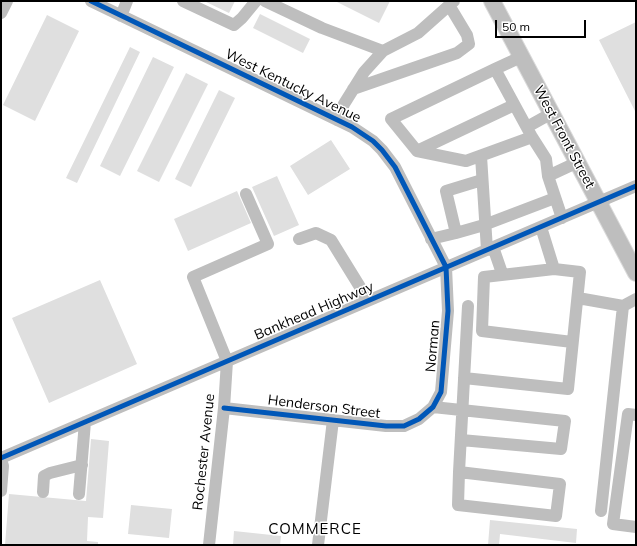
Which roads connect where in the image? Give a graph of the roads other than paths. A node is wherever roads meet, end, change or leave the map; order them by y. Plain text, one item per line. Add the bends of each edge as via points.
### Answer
1 (6, 1) edge
2 (91, 1) edge
3 (127, 1) edge
4 (183, 1) edge
5 (256, 1) edge
6 (265, 1) edge
7 (492, 1) edge
8 (452, 3) edge
9 (1, 12) edge
10 (121, 16) junction
11 (383, 51) junction
12 (521, 57) junction
13 (495, 69) junction
14 (353, 89) junction
15 (514, 105) junction
16 (552, 113) junction
17 (338, 120) junction
18 (529, 132) junction
19 (417, 151) junction
20 (481, 156) junction
21 (578, 162) junction
22 (548, 176) junction
23 (482, 180) junction
24 (636, 186) edge
25 (246, 194) dead end
26 (555, 198) junction
27 (599, 202) junction
28 (562, 218) junction
29 (484, 225) junction
30 (541, 227) junction
31 (456, 233) junction
32 (299, 239) dead end
33 (431, 239) junction
34 (490, 248) junction
35 (446, 267) junction
36 (554, 269) junction
37 (636, 273) edge
38 (502, 274) junction
39 (578, 298) junction
40 (636, 299) edge
41 (366, 301) junction
42 (448, 306) junction
43 (468, 306) junction
44 (483, 306) junction
45 (623, 306) junction
46 (572, 342) junction
47 (227, 361) junction
48 (464, 378) junction
49 (433, 407) junction
50 (224, 408) junction
51 (463, 409) junction
52 (636, 415) edge
53 (419, 419) joint
54 (333, 420) junction
55 (85, 422) junction
56 (461, 440) junction
57 (1, 459) edge
58 (82, 465) junction
59 (459, 472) junction
60 (1, 491) edge
61 (43, 492) dead end
62 (79, 494) dead end
63 (601, 511) dead end
64 (636, 527) edge
65 (209, 545) edge
66 (318, 545) edge

1 - 9 street
2 - 10 street, West Kentucky Avenue
3 - 10 street
4 - 5 street via 234,25
6 - 11 street via 322,28
7 - 12 main road, West Front Street
8 - 11 street via 418,33
8 - 14 street via 469,44 457,53
10 - 17 street, West Kentucky Avenue
11 - 14 street
12 - 13 street
12 - 16 main road, West Front Street
13 - 15 street
13 - 19 street via 391,119
14 - 17 street
15 - 18 street
15 - 19 street
16 - 18 street
16 - 21 main road, West Front Street
17 - 33 street, West Kentucky Avenue via 373,141 388,157
18 - 20 street
18 - 22 street via 546,159
19 - 20 street via 466,161
20 - 23 street
21 - 22 street
21 - 27 main road, West Front Street
22 - 26 street
23 - 29 street
23 - 31 street via 446,190
24 - 27 street, Bankhead Highway
25 - 47 street via 268,244 193,277
26 - 28 street
26 - 29 street
27 - 28 street, Bankhead Highway
27 - 37 main road, West Front Street
28 - 30 street, Bankhead Highway
29 - 31 street
29 - 34 street
30 - 34 street, Bankhead Highway
30 - 36 street
31 - 33 street
32 - 41 street via 316,233 331,240
33 - 35 street, West Kentucky Avenue
34 - 35 street, Bankhead Highway
34 - 38 street
35 - 41 street, Bankhead Highway
35 - 42 street, Norman
36 - 38 street
36 - 39 street via 580,272
38 - 44 street via 484,277
39 - 45 street
39 - 46 street
40 - 45 street
41 - 47 street, Bankhead Highway
42 - 43 street
42 - 49 street, Norman via 441,392
43 - 44 street
43 - 48 street
44 - 46 street via 482,331
45 - 63 street
46 - 48 street via 568,389
47 - 50 street, Rochester Avenue
47 - 55 street, Bankhead Highway
48 - 51 street
49 - 51 street
49 - 53 street, Norman
50 - 54 street, Henderson Street
50 - 65 street, Rochester Avenue
51 - 56 street
51 - 56 street via 565,421 561,449
52 - 64 street via 628,414 613,524
53 - 54 street, Henderson Street via 404,426
54 - 66 street
55 - 57 street, Bankhead Highway
55 - 58 street
56 - 59 street
57 - 60 street
58 - 61 street via 44,476
58 - 62 street
59 - 59 street via 560,484 556,516 458,505

